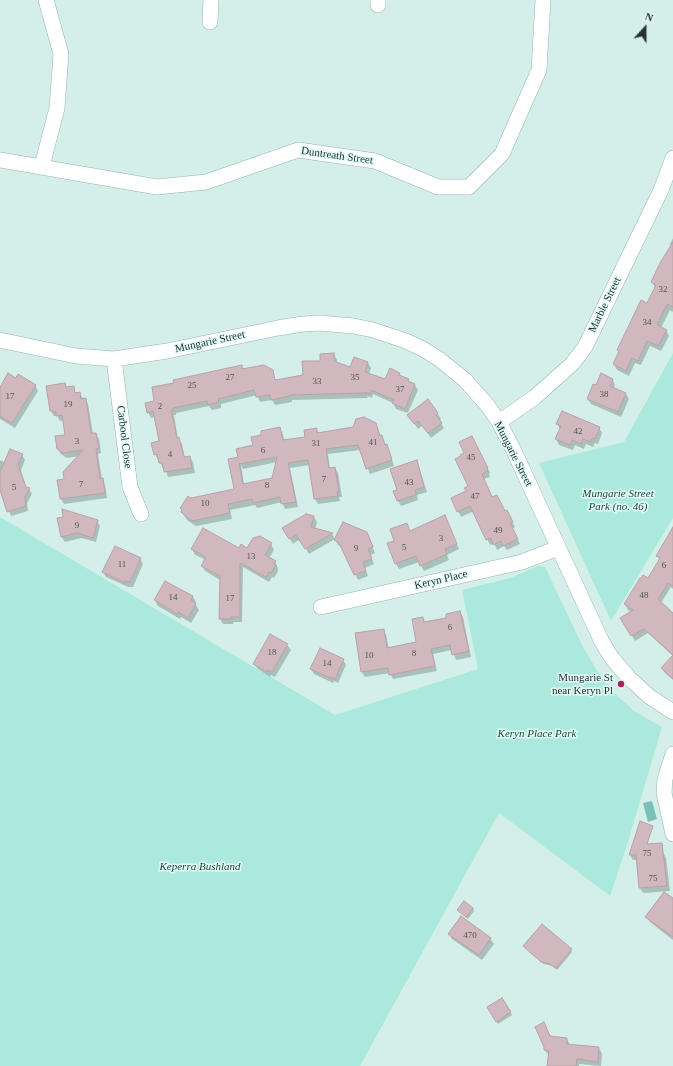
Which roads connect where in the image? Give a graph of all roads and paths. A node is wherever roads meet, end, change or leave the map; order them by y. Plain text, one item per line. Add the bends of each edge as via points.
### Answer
1 (46, 0) edge
2 (212, 0) edge
3 (543, 0) edge
4 (210, 22) dead end
5 (673, 158) edge
6 (0, 160) edge
7 (42, 166) junction
8 (667, 193) edge
9 (0, 340) edge
10 (114, 359) junction
11 (499, 422) junction
12 (141, 514) dead end
13 (558, 548) junction
14 (321, 607) dead end
15 (673, 712) edge
16 (673, 754) edge
17 (672, 825) edge

1 - 7 street via 61,54 57,108
2 - 4 street
3 - 7 street, Duntreath Street via 540,70 502,154 469,186 438,187 375,161 298,150 206,182 157,187
5 - 8 street, Marble Street
6 - 7 street, Duntreath Street
8 - 11 street, Marble Street via 585,347 572,364 536,397
9 - 10 street, Mungarie Street via 76,356
10 - 11 street, Mungarie Street via 161,353 303,324 354,326 406,341 440,359 465,380
10 - 12 street, Carbool Close via 130,487
11 - 13 street, Mungarie Street
13 - 14 street, Keryn Place via 522,562
13 - 15 street, Mungarie Street via 595,629 612,657 640,688
16 - 17 street via 664,788 666,807

